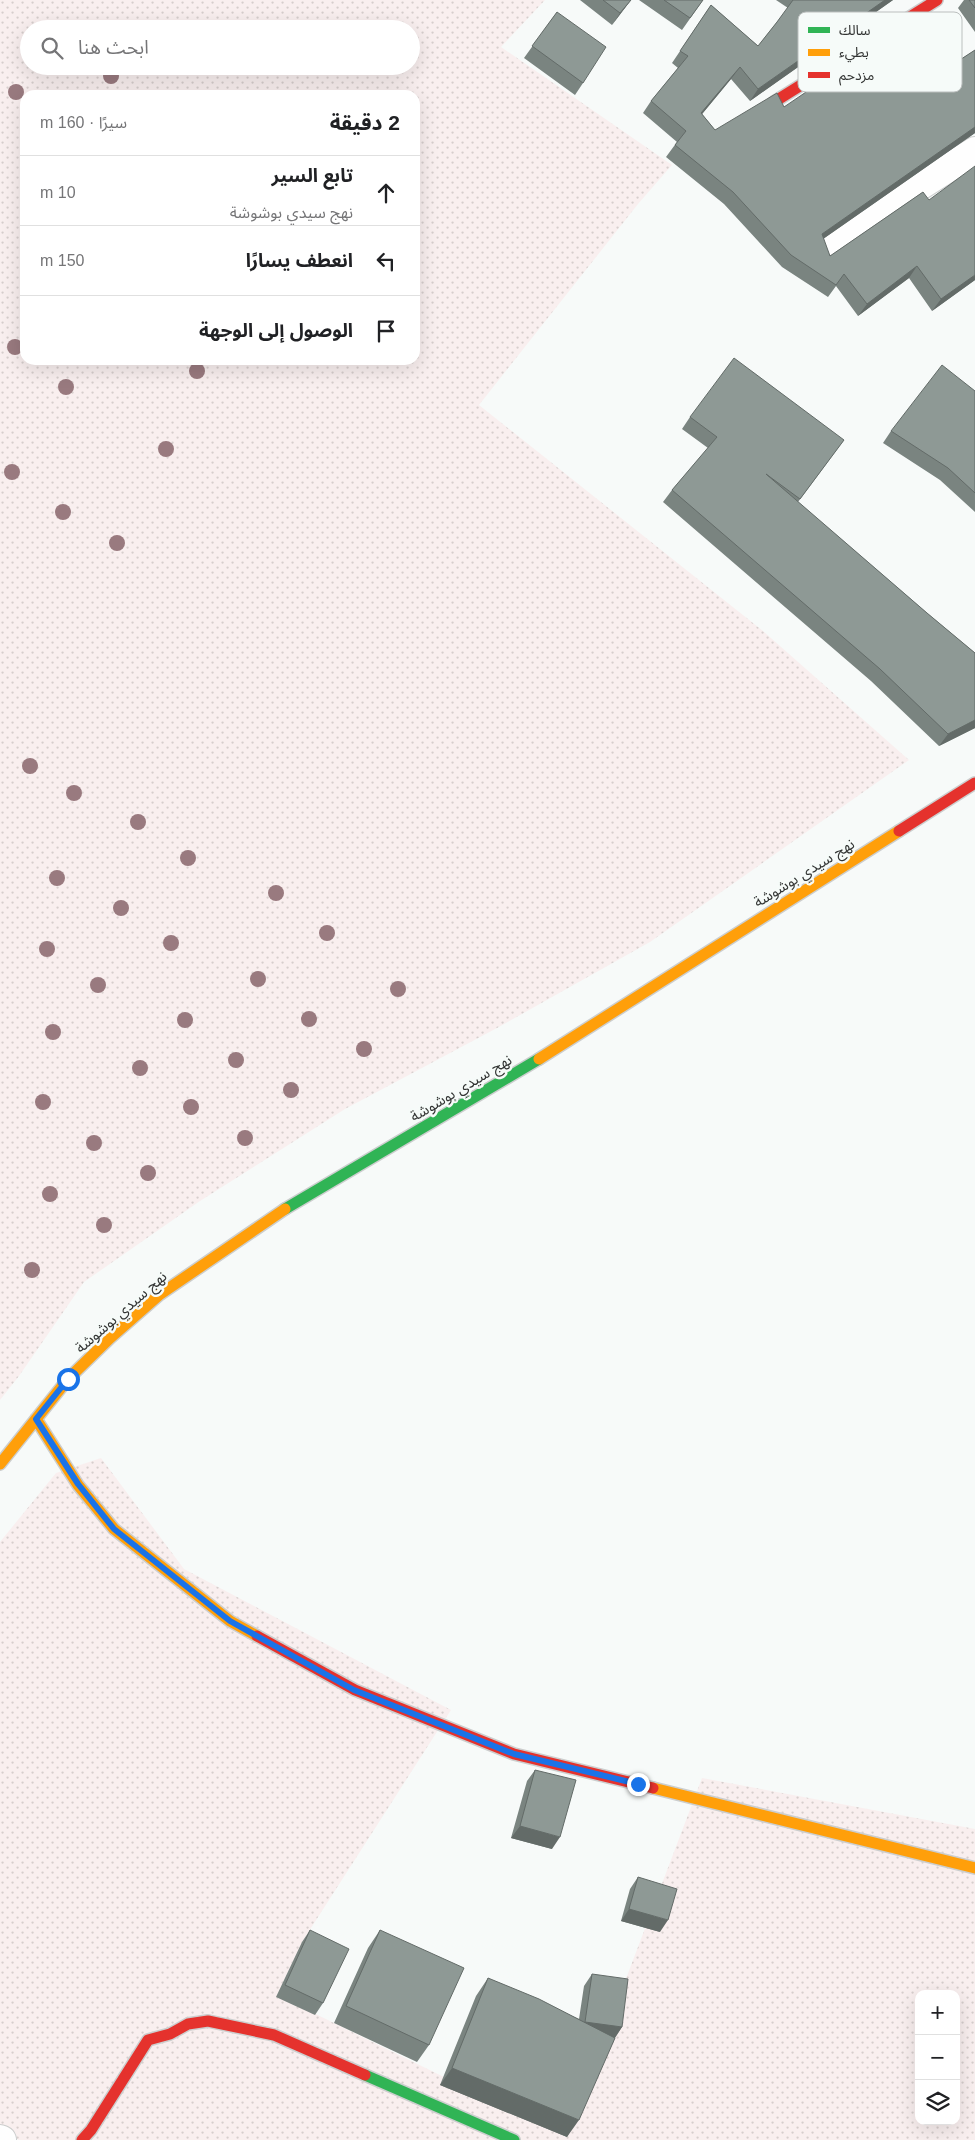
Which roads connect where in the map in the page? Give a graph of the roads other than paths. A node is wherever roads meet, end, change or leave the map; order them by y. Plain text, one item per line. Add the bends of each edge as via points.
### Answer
1 (937, 0) edge
2 (918, 12) edge
3 (798, 87) edge
4 (774, 102) edge
5 (975, 151) edge
6 (833, 240) edge
7 (975, 783) edge
8 (36, 1419) junction
9 (0, 1464) edge
10 (975, 1868) edge
11 (82, 2140) edge
12 (514, 2140) edge

1 - 2 street
3 - 4 street
5 - 6 street
7 - 8 street, نهج سيدي بوشوشة via 531,1064 270,1218 159,1295 68,1379
8 - 9 street, نهج سيدي بوشوشة
8 - 10 street via 78,1484 114,1529 230,1621 354,1690 514,1754
11 - 12 street via 148,2040 170,2034 188,2024 208,2021 274,2035

